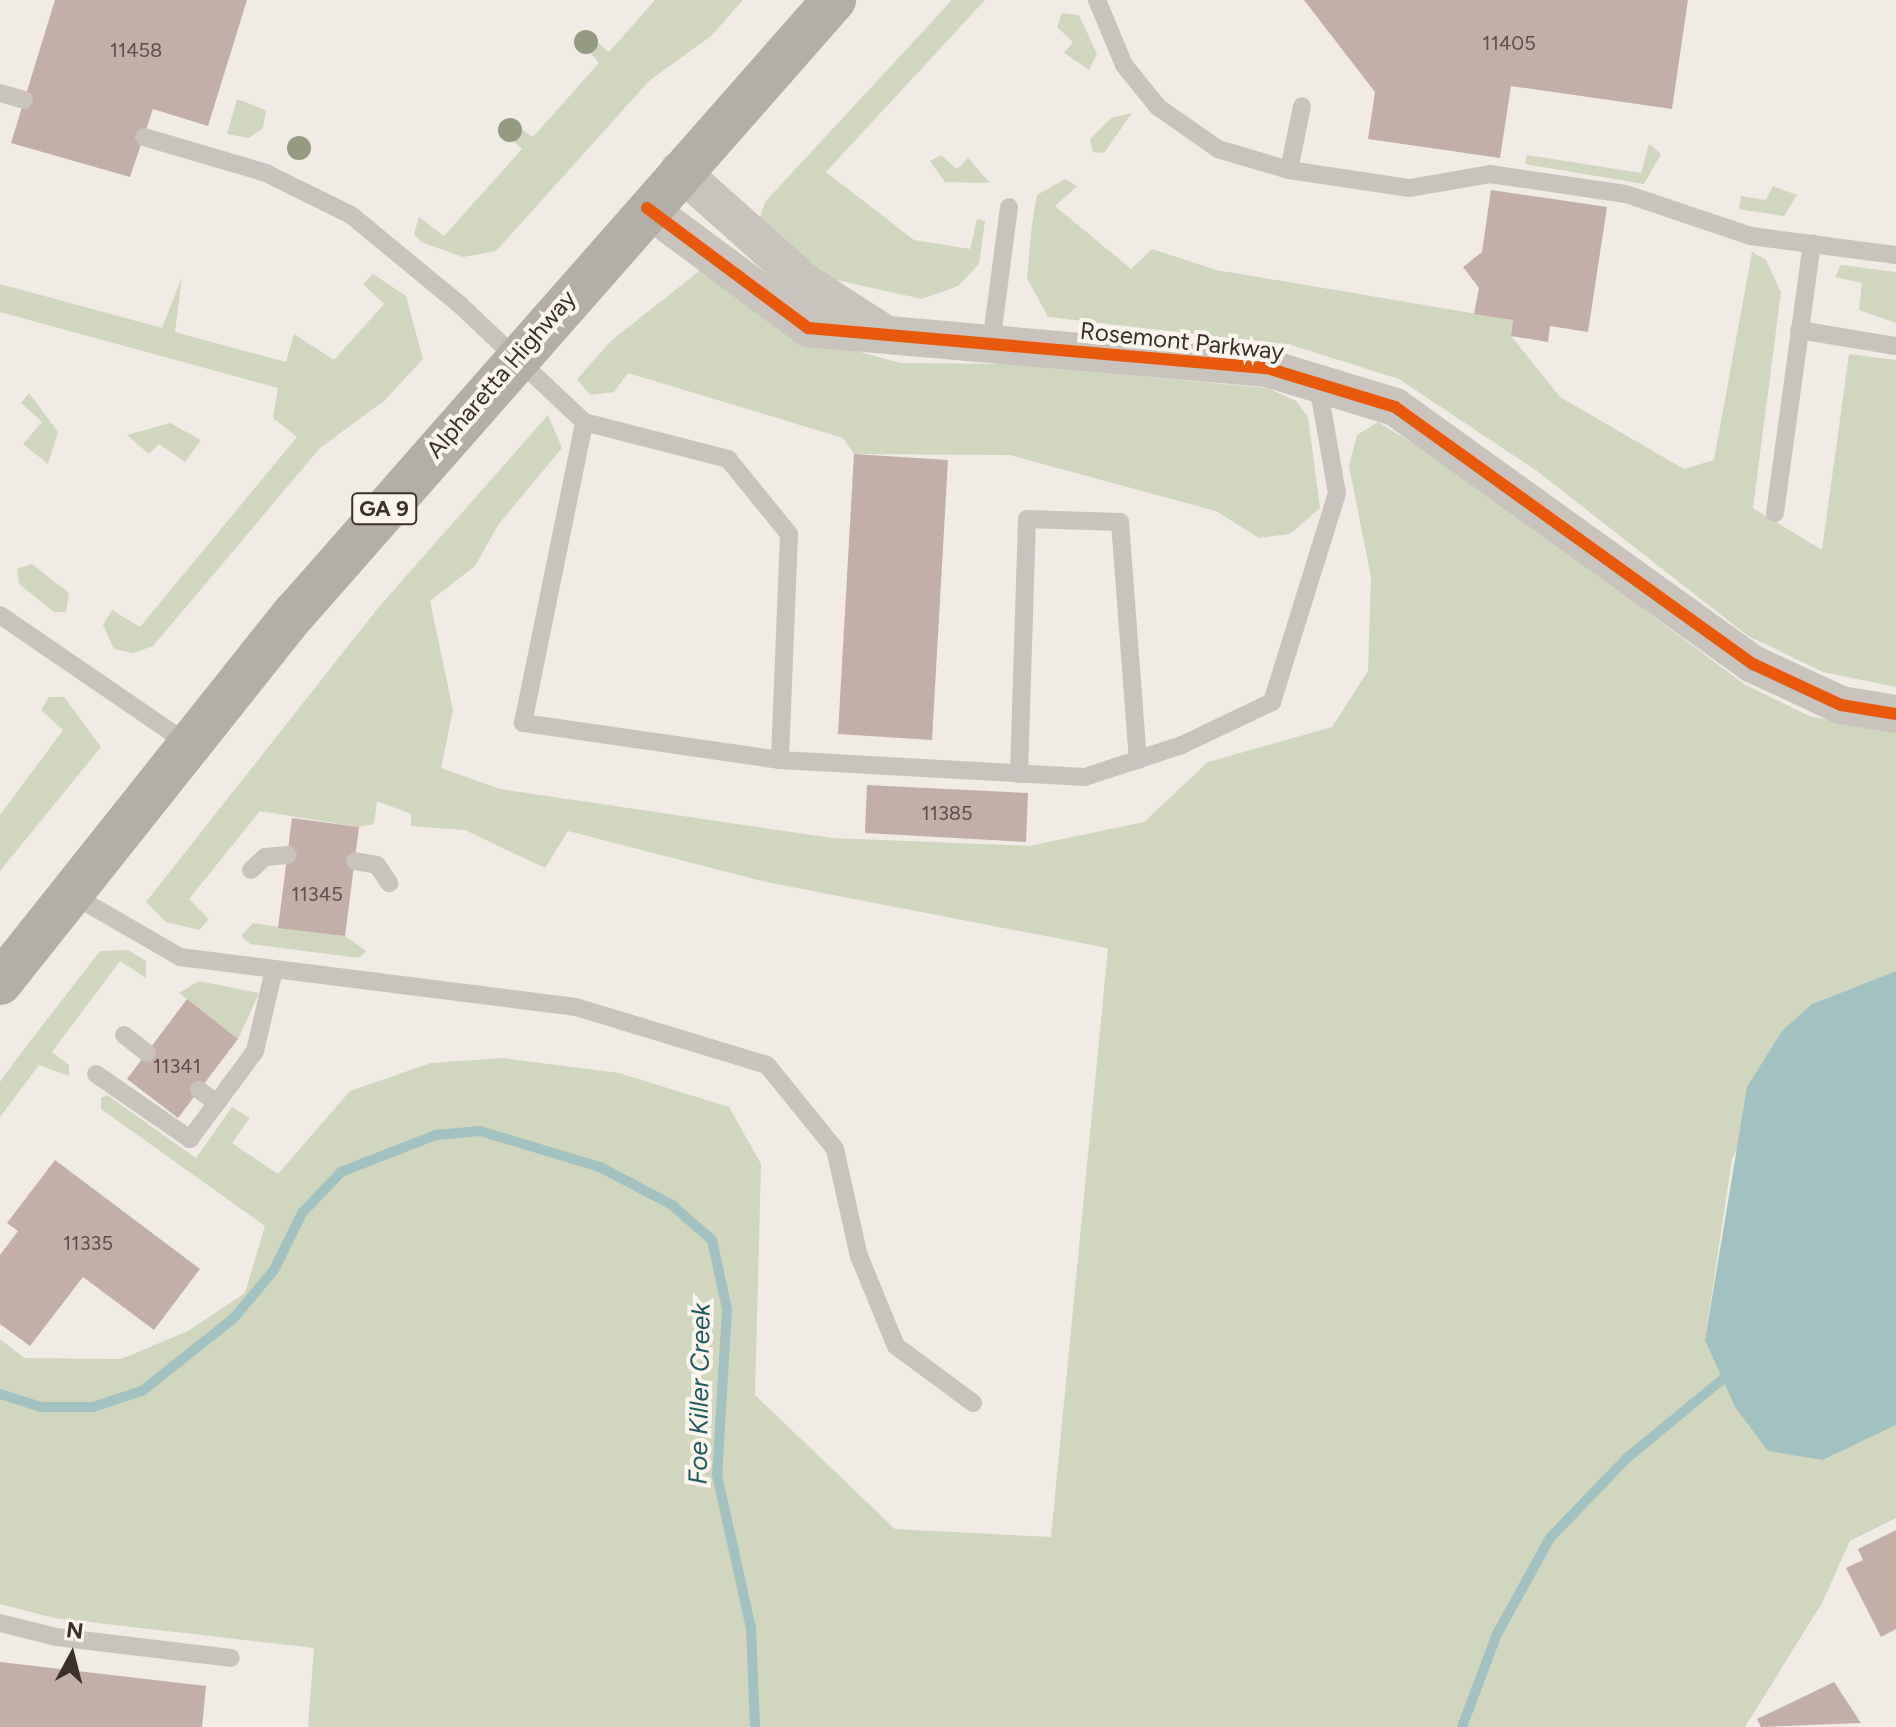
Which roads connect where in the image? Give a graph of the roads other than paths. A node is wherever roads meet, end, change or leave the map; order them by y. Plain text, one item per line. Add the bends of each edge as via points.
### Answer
1 (834, 0) edge
2 (1097, 0) edge
3 (0, 93) edge
4 (24, 100) dead end
5 (1302, 106) dead end
6 (144, 137) dead end
7 (679, 170) junction
8 (1289, 170) junction
9 (1009, 207) dead end
10 (647, 208) junction
11 (1812, 244) junction
12 (1896, 255) edge
13 (1799, 330) junction
14 (885, 334) junction
15 (991, 344) junction
16 (1896, 346) edge
17 (515, 358) junction
18 (1317, 380) junction
19 (584, 422) junction
20 (1775, 513) dead end
21 (0, 615) edge
22 (1896, 714) edge
23 (190, 745) junction
24 (780, 760) junction
25 (1138, 760) junction
26 (1019, 774) junction
27 (288, 855) dead end
28 (355, 861) dead end
29 (251, 870) dead end
30 (389, 883) dead end
31 (69, 893) junction
32 (274, 970) junction
33 (0, 983) edge
34 (124, 1035) dead end
35 (147, 1053) dead end
36 (96, 1074) dead end
37 (199, 1090) dead end
38 (217, 1103) junction
39 (973, 1403) dead end
40 (0, 1623) edge
41 (231, 1658) dead end

1 - 7 highway, Alpharetta Highway / GA 9
2 - 8 lane via 1124,65 1158,107 1218,149
3 - 4 lane
5 - 8 lane
6 - 17 lane via 266,173 351,215
7 - 10 highway, Alpharetta Highway / GA 9
7 - 14 street, Rosemont Parkway via 806,283
8 - 11 lane via 1410,188 1504,176 1626,194 1751,236
9 - 15 lane
10 - 14 street, Rosemont Parkway via 808,328
10 - 17 highway, Alpharetta Highway / GA 9
11 - 12 lane
11 - 13 lane
13 - 16 lane
13 - 20 lane
14 - 15 street, Rosemont Parkway
15 - 18 street, Rosemont Parkway via 1267,368
17 - 19 lane
17 - 23 highway, Alpharetta Highway / GA 9
18 - 22 street, Rosemont Parkway via 1395,407 1444,435 1786,684 1841,705
18 - 25 lane via 1337,493 1272,702
19 - 24 lane via 728,459 789,534
19 - 24 lane via 523,723
21 - 23 lane
23 - 31 highway, Alpharetta Highway / GA 9
24 - 26 lane
25 - 26 lane via 1085,777
25 - 26 lane via 1120,522 1027,519
27 - 29 lane via 265,857
28 - 30 lane via 377,865
31 - 32 lane via 180,957
31 - 33 highway, Alpharetta Highway / GA 9
32 - 38 lane via 255,1051
32 - 39 lane via 576,1007 767,1065 835,1149 859,1256 896,1346
34 - 35 lane
36 - 38 lane via 190,1139
37 - 38 lane
40 - 41 lane via 56,1637

